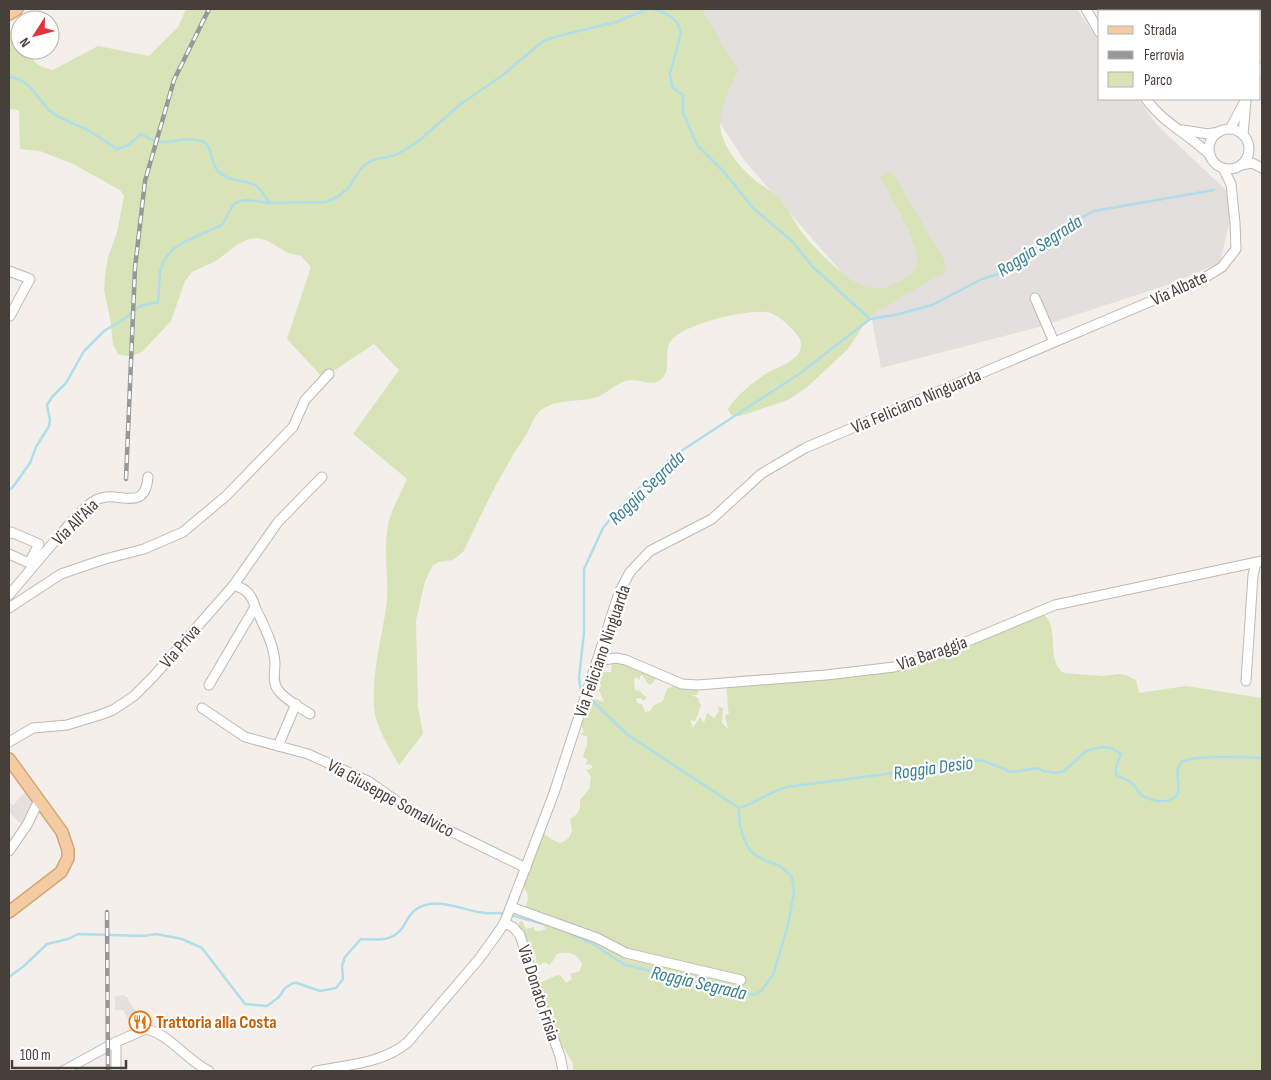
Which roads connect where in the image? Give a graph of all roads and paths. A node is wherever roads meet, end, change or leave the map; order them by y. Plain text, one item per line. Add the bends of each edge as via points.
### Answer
1 (17, 9) edge
2 (1086, 9) edge
3 (9, 14) edge
4 (1098, 30) edge
5 (1147, 100) edge
6 (1245, 100) edge
7 (1246, 100) edge
8 (1176, 128) junction
9 (1230, 129) junction
10 (1219, 132) junction
11 (1243, 135) junction
12 (1249, 148) junction
13 (1210, 155) junction
14 (1238, 166) junction
15 (1262, 166) edge
16 (1223, 168) junction
17 (1231, 184) junction
18 (9, 271) edge
19 (1035, 298) dead end
20 (10, 316) edge
21 (1054, 342) junction
22 (329, 374) dead end
23 (148, 477) dead end
24 (322, 477) dead end
25 (9, 534) edge
26 (9, 554) edge
27 (1259, 562) edge
28 (232, 586) junction
29 (9, 595) edge
30 (255, 607) junction
31 (9, 608) edge
32 (597, 661) junction
33 (1246, 681) dead end
34 (209, 685) dead end
35 (296, 704) junction
36 (202, 708) dead end
37 (310, 714) dead end
38 (9, 742) edge
39 (278, 746) junction
40 (9, 759) edge
41 (39, 800) junction
42 (9, 851) edge
43 (526, 868) junction
44 (9, 912) edge
45 (508, 915) junction
46 (741, 980) dead end
47 (116, 1042) junction
48 (81, 1067) edge
49 (63, 1071) edge
50 (116, 1071) edge
51 (209, 1071) edge
52 (316, 1071) edge
53 (563, 1071) edge

1 - 3 main road
2 - 4 street
5 - 8 street
6 - 9 street
7 - 11 street
8 - 10 street via 1208,134
8 - 13 street
9 - 10 street
9 - 11 street
10 - 13 street via 1210,142
11 - 12 street
12 - 14 street
12 - 15 street
13 - 16 street
14 - 15 street via 1252,163
14 - 16 street
14 - 17 street, Via Albate
16 - 17 street, Via Albate
17 - 21 street, Via Albate via 1236,249 1222,266 1202,280
18 - 20 street via 30,280
19 - 21 street
21 - 32 street, Via Feliciano Ninguarda via 805,448 761,474 712,519 650,551 630,572 619,593
22 - 31 street via 305,400 293,427 226,496 183,532 61,574
23 - 29 street, Via All'Aia via 147,488 137,498 101,496 82,510
24 - 28 street, Via Priva via 278,522
25 - 26 street via 12,532 39,544 29,563
27 - 32 street, Via Baraggia via 1055,605 932,656 894,667 698,685 682,684 626,660
27 - 33 street via 1253,575
28 - 30 street via 247,592
28 - 38 street, Via Priva via 134,696 100,715 67,725 33,728
30 - 34 street
30 - 35 street via 270,642 275,662 274,682 277,689
32 - 43 street, Via Feliciano Ninguarda
35 - 37 street
35 - 39 street
36 - 39 street, Via Giuseppe Somalvico via 245,738
39 - 43 street, Via Giuseppe Somalvico via 308,754 368,781 415,814
40 - 41 main road
41 - 42 street
41 - 44 main road via 62,832 68,858 61,872
43 - 45 street, Via Feliciano Ninguarda
45 - 46 street via 597,938 626,953
45 - 52 street, Via Feliciano Ninguarda via 479,959 398,1051 385,1057
45 - 53 street, Via Donato Frisia via 520,935
47 - 48 street
47 - 50 street
47 - 51 street via 146,1029 153,1031
48 - 49 street

